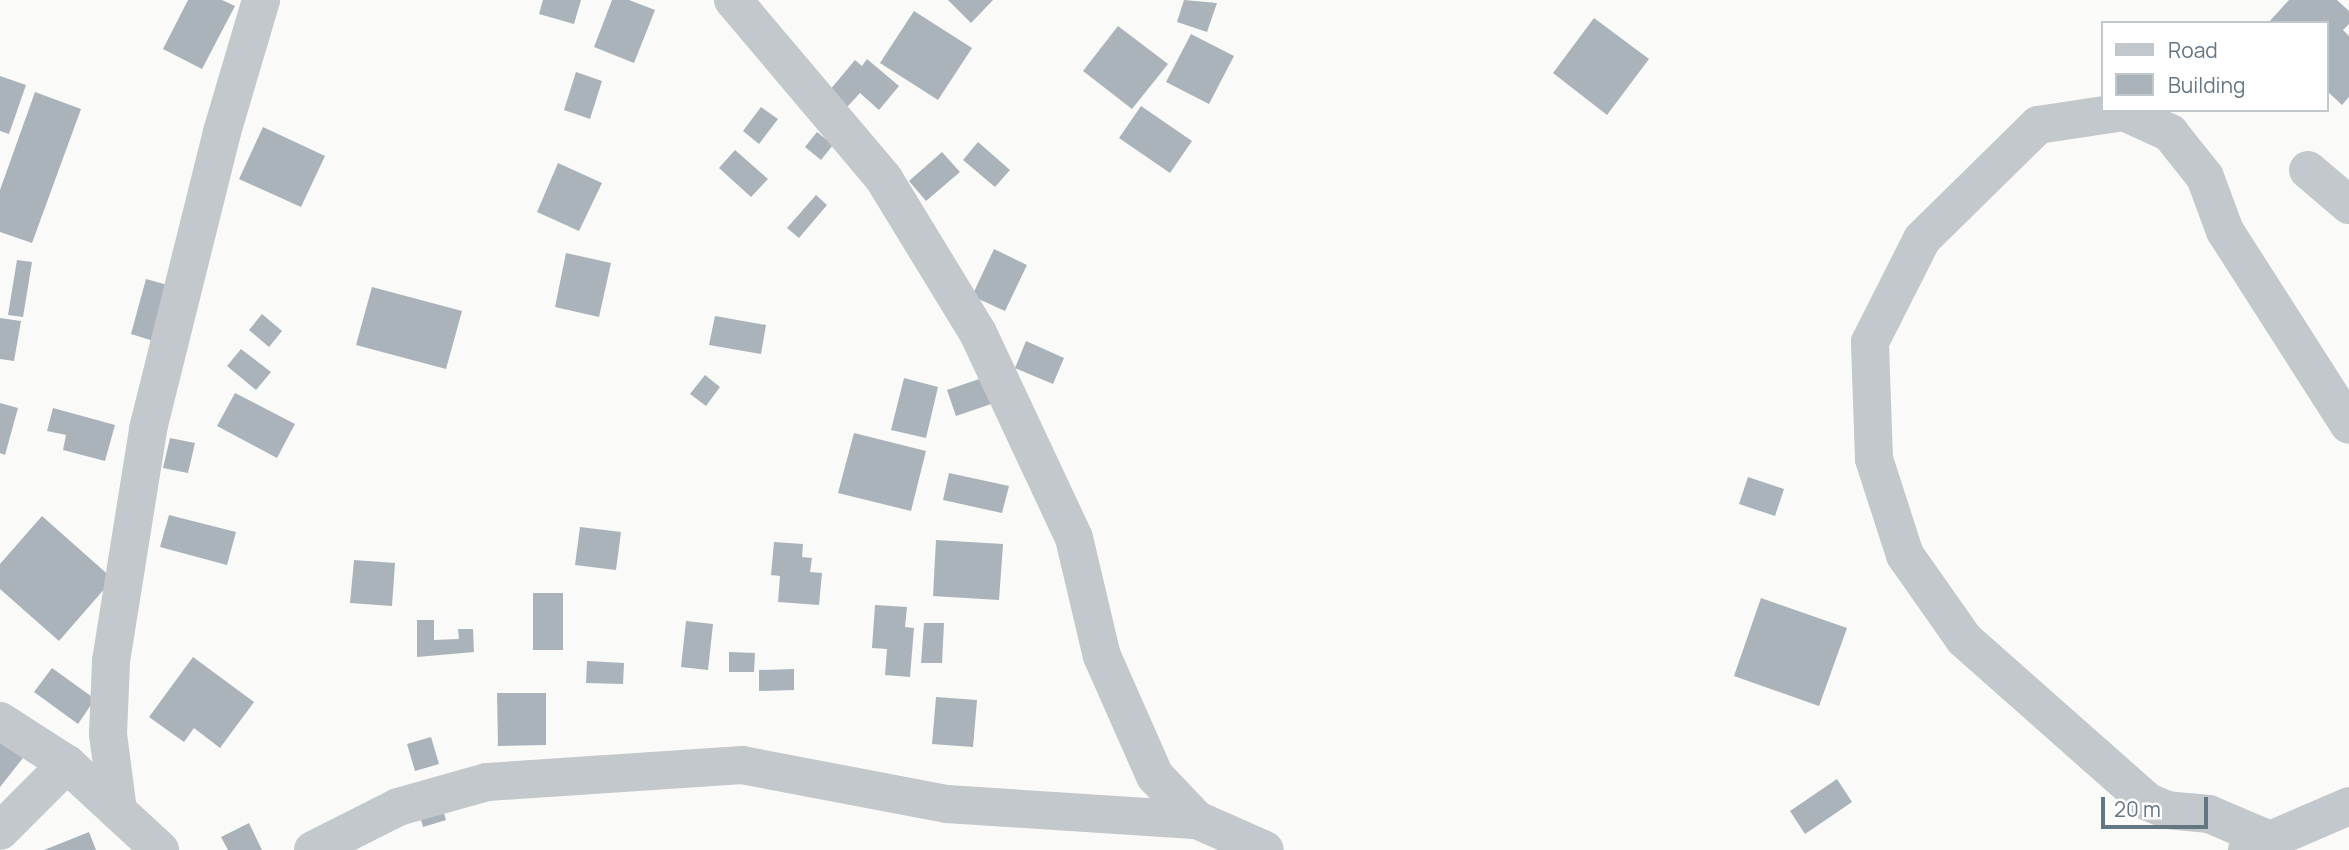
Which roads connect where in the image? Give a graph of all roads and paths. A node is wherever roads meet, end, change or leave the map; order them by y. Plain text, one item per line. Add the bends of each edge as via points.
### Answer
1 (261, 0) edge
2 (733, 0) edge
3 (2308, 170) dead end
4 (2349, 205) edge
5 (2349, 425) edge
6 (0, 721) edge
7 (67, 764) junction
8 (2349, 806) edge
9 (118, 811) junction
10 (1197, 820) junction
11 (0, 831) edge
12 (2258, 845) edge
13 (160, 850) edge
14 (313, 850) edge
15 (1265, 850) edge

1 - 9 street via 222,132 148,429 111,661 108,734
2 - 10 street via 884,179 978,333 1074,538 1102,656 1134,736 1155,776
3 - 4 street
5 - 12 street via 2225,231 2205,177 2170,133 2124,112 2038,125 1922,239 1870,342 1874,459 1905,555 1964,639 2148,802 2167,810 2209,814
6 - 7 street
7 - 9 street
7 - 11 street
8 - 12 street
9 - 13 street
10 - 14 street via 947,804 742,765 488,782 398,807
10 - 15 street

